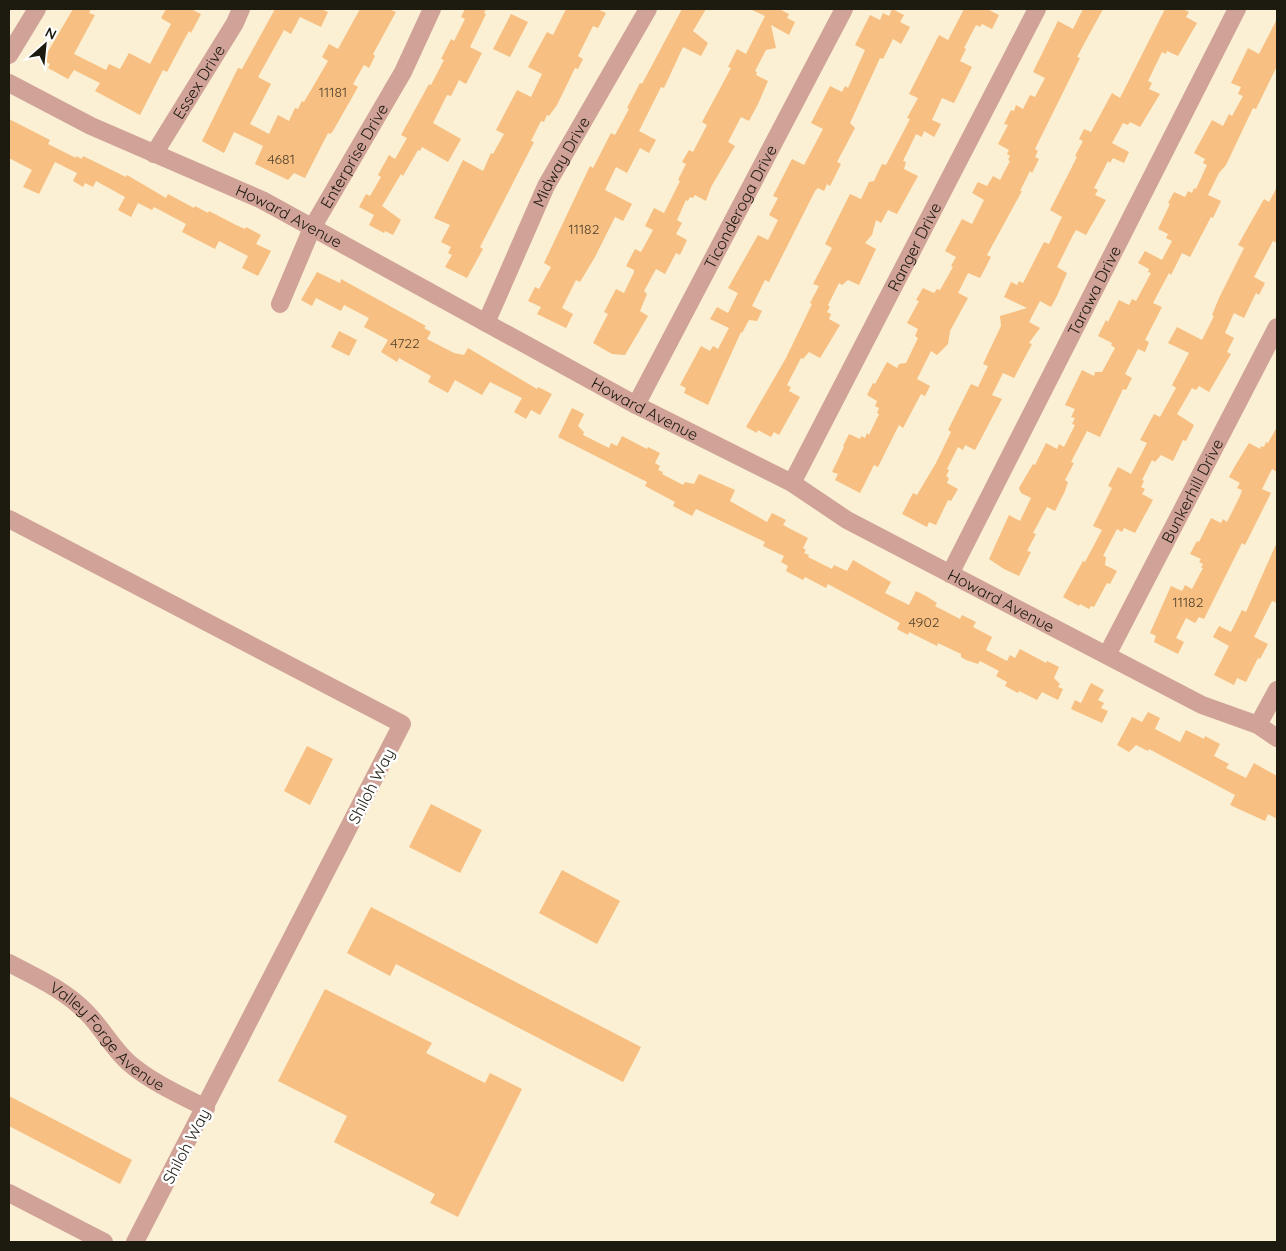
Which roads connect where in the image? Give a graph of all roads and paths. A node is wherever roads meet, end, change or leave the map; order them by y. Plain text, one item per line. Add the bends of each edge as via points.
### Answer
1 (37, 9) edge
2 (241, 9) edge
3 (432, 9) edge
4 (648, 9) edge
5 (844, 9) edge
6 (1037, 9) edge
7 (1237, 9) edge
8 (9, 55) edge
9 (9, 83) edge
10 (154, 154) junction
11 (312, 228) junction
12 (280, 304) dead end
13 (486, 323) junction
14 (1277, 327) edge
15 (636, 405) junction
16 (792, 483) junction
17 (9, 519) edge
18 (950, 574) junction
19 (1108, 655) junction
20 (1277, 690) edge
21 (1258, 725) junction
22 (1277, 738) edge
23 (9, 963) edge
24 (206, 1108) junction
25 (9, 1192) edge
26 (104, 1242) edge
27 (135, 1242) edge

1 - 8 street
2 - 10 street, Essex Drive via 235,24
3 - 11 street, Enterprise Drive via 403,72
4 - 13 street, Midway Drive via 546,186
5 - 15 street, Ticonderoga Drive
6 - 16 street, Ranger Drive
7 - 18 street, Tarawa Drive
9 - 10 street, Howard Avenue via 91,126
10 - 11 street, Howard Avenue via 262,200
11 - 12 street, Enterprise Drive
11 - 13 street, Howard Avenue
13 - 15 street, Howard Avenue
14 - 19 street, Bunkerhill Drive
15 - 16 street, Howard Avenue
16 - 18 street, Howard Avenue via 847,520
17 - 24 street, Shiloh Way via 402,724
18 - 19 street, Howard Avenue
19 - 21 street, Howard Avenue via 1202,705
20 - 21 street
21 - 22 street, Howard Avenue
23 - 24 street, Valley Forge Avenue via 72,999 128,1062 150,1078
24 - 27 street, Shiloh Way
25 - 26 street

